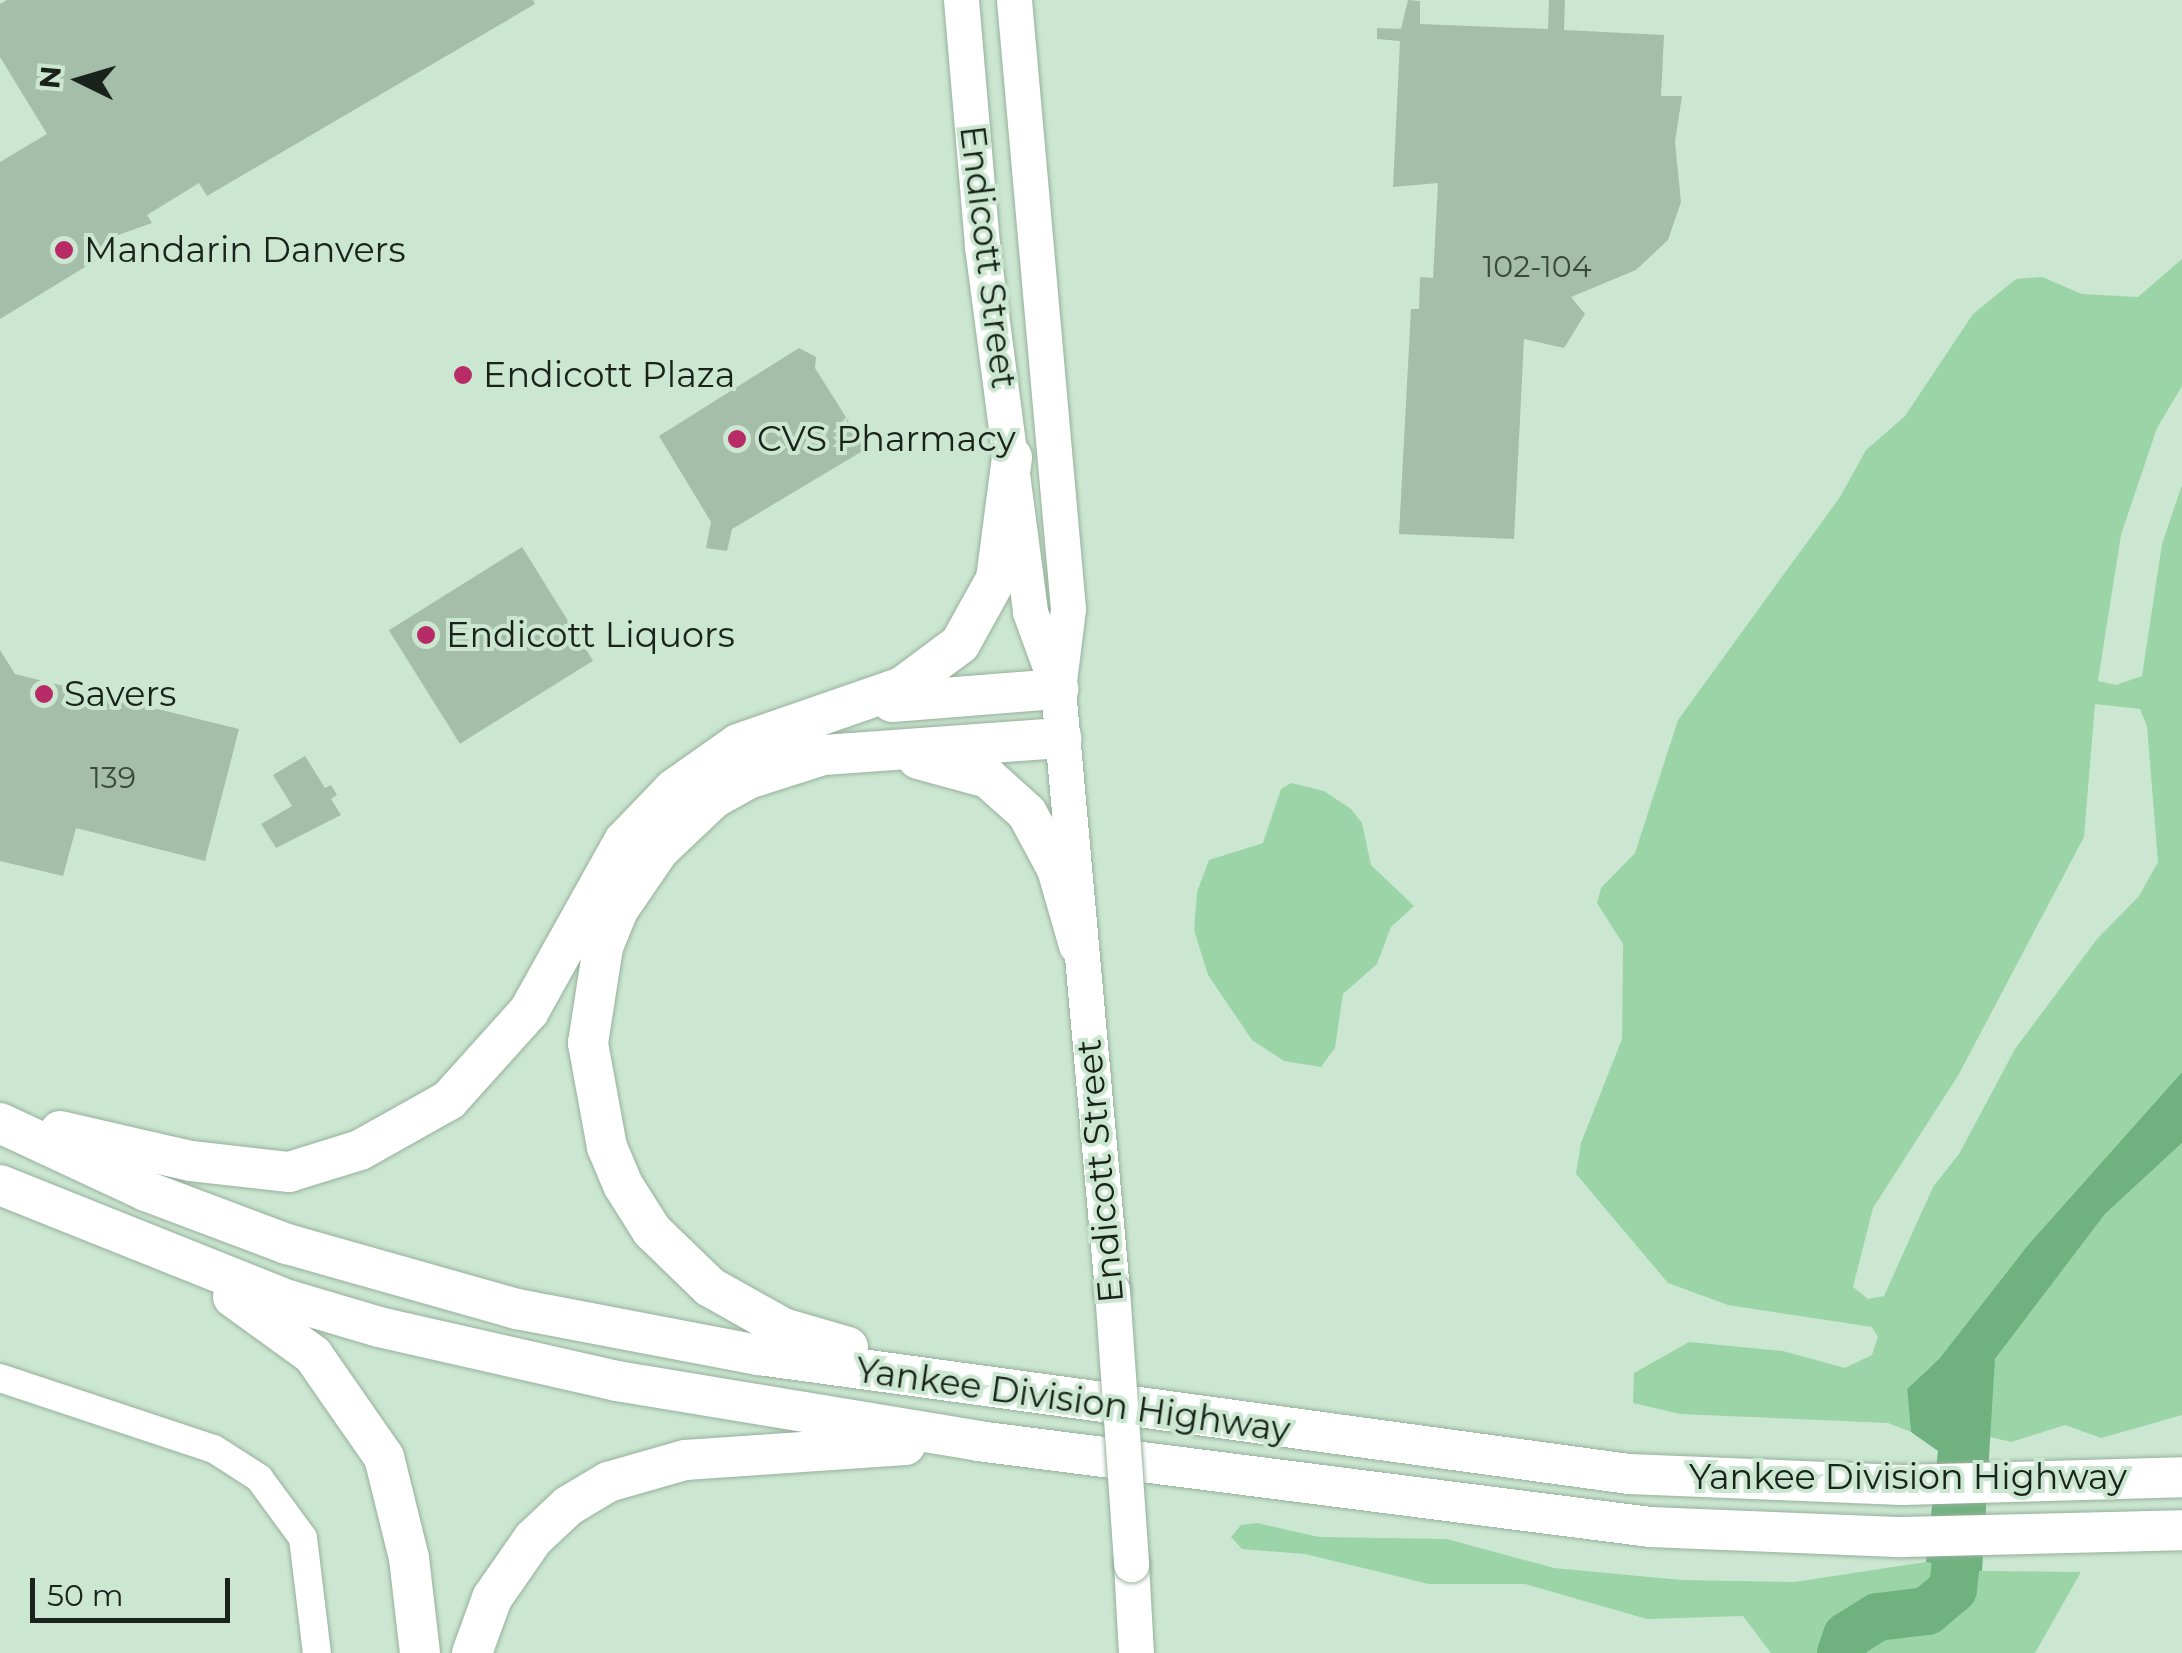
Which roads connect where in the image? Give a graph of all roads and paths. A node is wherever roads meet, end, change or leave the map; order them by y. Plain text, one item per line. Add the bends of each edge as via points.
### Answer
1 (961, 0) edge
2 (1014, 0) edge
3 (1012, 457) junction
4 (1058, 689) junction
5 (850, 707) junction
6 (1061, 738) junction
7 (855, 752) junction
8 (1079, 946) junction
9 (0, 1120) edge
10 (0, 1184) edge
11 (167, 1254) junction
12 (0, 1378) edge
13 (976, 1386) junction
14 (978, 1441) junction
15 (2182, 1477) edge
16 (2182, 1530) edge
17 (317, 1653) edge
18 (420, 1653) edge
19 (472, 1653) edge
20 (1136, 1653) edge

1 - 3 main road, Endicott Street via 982,246
2 - 4 main road, Endicott Street via 1068,610
3 - 4 main road, Endicott Street via 1030,612
3 - 5 highway via 1006,538 983,612 934,669
4 - 5 highway
4 - 6 main road, Endicott Street
5 - 9 highway via 738,744 646,813 591,892 529,1011 492,1057 449,1100 360,1150 319,1166 270,1171
6 - 7 highway
6 - 8 main road, Endicott Street
7 - 8 highway via 956,767 1006,792 1045,843
7 - 13 highway via 789,763 714,798 638,876 603,947 590,998 591,1084 623,1184 652,1231 710,1287 783,1328
8 - 20 main road, Endicott Street, bridge via 1112,1290
9 - 13 highway, Yankee Division Highway via 146,1190 288,1244 517,1309 759,1355
10 - 11 highway, Yankee Division Highway
11 - 14 highway, Yankee Division Highway via 288,1300 476,1353
11 - 18 highway via 274,1323 344,1391 384,1457 409,1558
12 - 17 street via 214,1448 259,1478 303,1538
13 - 15 highway, Yankee Division Highway via 1520,1462 1728,1481 1902,1485
14 - 16 highway, Yankee Division Highway via 1578,1520 1903,1538
14 - 19 highway via 685,1460 608,1482 568,1506 533,1539 492,1598

